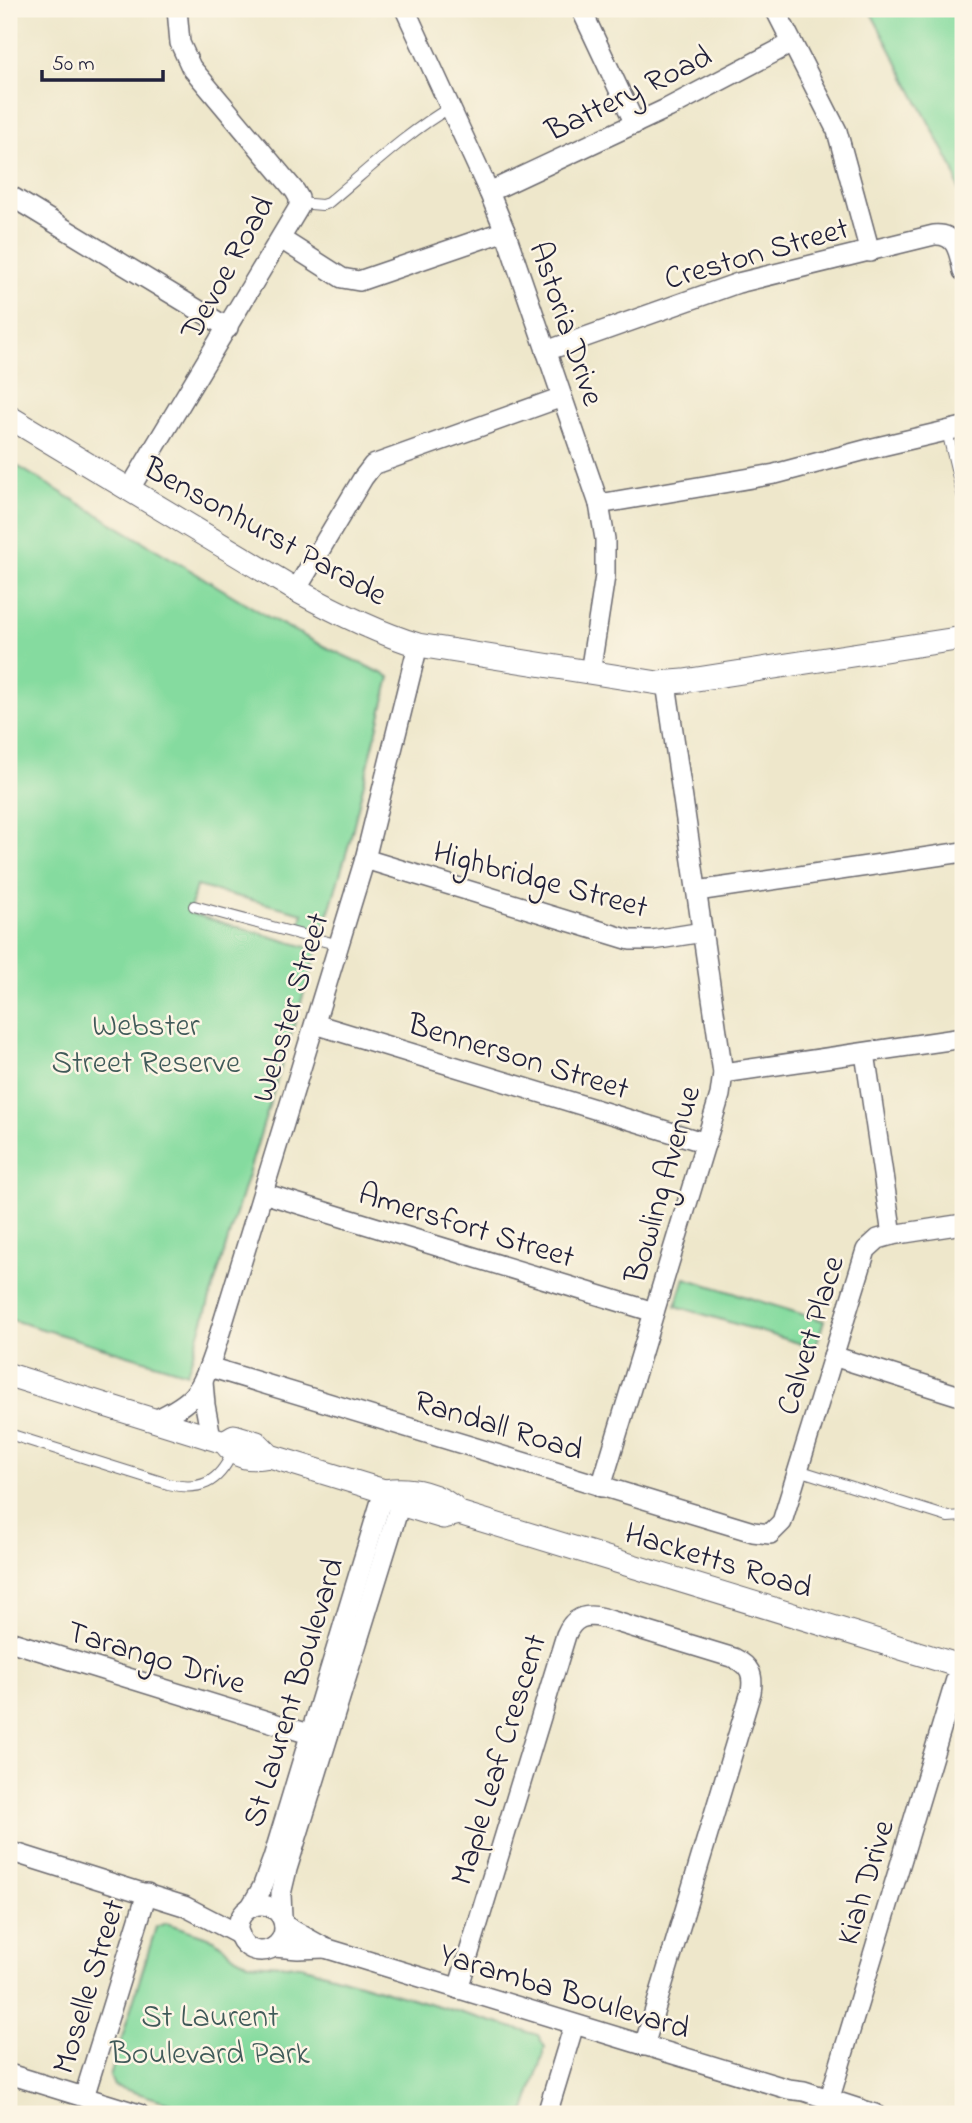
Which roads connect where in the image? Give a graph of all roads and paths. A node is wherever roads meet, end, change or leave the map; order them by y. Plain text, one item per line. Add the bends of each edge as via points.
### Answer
1 (177, 9) edge
2 (405, 9) edge
3 (581, 9) edge
4 (775, 9) edge
5 (792, 43) junction
6 (451, 107) junction
7 (635, 124) junction
8 (489, 192) junction
9 (9, 195) edge
10 (299, 203) junction
11 (505, 231) junction
12 (281, 239) junction
13 (870, 251) junction
14 (963, 271) edge
15 (228, 328) junction
16 (546, 351) junction
17 (562, 397) junction
18 (9, 417) edge
19 (955, 429) edge
20 (129, 490) junction
21 (963, 498) edge
22 (599, 503) junction
23 (296, 590) junction
24 (963, 638) edge
25 (418, 645) junction
26 (590, 673) junction
27 (666, 683) junction
28 (963, 852) edge
29 (365, 859) junction
30 (697, 891) junction
31 (194, 906) dead end
32 (703, 932) junction
33 (339, 944) junction
34 (315, 1024) junction
35 (963, 1038) edge
36 (865, 1053) junction
37 (723, 1073) junction
38 (706, 1143) junction
39 (263, 1193) junction
40 (963, 1224) edge
41 (892, 1235) junction
42 (654, 1312) junction
43 (834, 1356) junction
44 (206, 1374) junction
45 (9, 1375) edge
46 (963, 1397) edge
47 (155, 1420) junction
48 (9, 1434) edge
49 (222, 1444) junction
50 (798, 1470) junction
51 (601, 1487) junction
52 (396, 1494) junction
53 (963, 1516) edge
54 (772, 1533) joint
55 (9, 1641) edge
56 (962, 1667) edge
57 (319, 1737) junction
58 (9, 1851) edge
59 (147, 1893) junction
60 (184, 1906) junction
61 (246, 1911) junction
62 (283, 1921) junction
63 (240, 1935) junction
64 (274, 1947) junction
65 (325, 1948) junction
66 (458, 1989) junction
67 (574, 2025) junction
68 (644, 2046) junction
69 (9, 2074) edge
70 (84, 2097) junction
71 (826, 2109) edge
72 (139, 2114) edge
73 (547, 2114) edge
74 (874, 2114) edge

1 - 10 street, Devoe Road via 180,43 191,67 295,191
2 - 6 street, Astoria Drive
3 - 7 street
4 - 5 street
5 - 7 street, Battery Road
5 - 13 street via 842,145
6 - 8 street, Astoria Drive
6 - 10 lane via 328,203
7 - 8 street, Battery Road
8 - 11 street, Astoria Drive
9 - 15 street
10 - 12 street, Devoe Road
11 - 12 street via 359,281 342,278
11 - 16 street, Astoria Drive
12 - 15 street, Devoe Road
13 - 14 street, Creston Street via 945,235 956,244
13 - 16 street, Creston Street via 738,283
15 - 20 street, Devoe Road
16 - 17 street, Astoria Drive
17 - 22 street, Astoria Drive
17 - 23 street via 373,465
18 - 20 street, Bensonhurst Parade
19 - 21 lane
19 - 22 street via 775,474
20 - 23 street, Bensonhurst Parade
22 - 26 street, Astoria Drive via 606,559
23 - 25 street, Bensonhurst Parade
24 - 27 street, Bensonhurst Parade
25 - 26 street, Bensonhurst Parade
25 - 29 street, Webster Street
26 - 27 street, Bensonhurst Parade
27 - 30 street, Bowling Avenue
28 - 30 street
29 - 32 street, Highbridge Street via 630,940
29 - 33 street, Webster Street
30 - 32 street, Bowling Avenue
31 - 33 lane
32 - 37 street, Bowling Avenue
33 - 34 street, Webster Street
34 - 38 street, Bennerson Street
34 - 39 street, Webster Street
35 - 36 street
36 - 37 street
36 - 41 street
37 - 38 street, Bowling Avenue
38 - 42 street, Bowling Avenue
39 - 42 street, Amersfort Street
39 - 44 street, Webster Street
40 - 41 street, Calvert Place
41 - 43 street, Calvert Place via 878,1239 866,1250
42 - 51 street, Bowling Avenue
43 - 46 street
43 - 50 street, Calvert Place
44 - 47 street, Webster Street via 192,1399
44 - 49 street, Webster Street via 205,1405
44 - 51 street, Randall Road
45 - 47 street, Hacketts Road
47 - 49 street, Hacketts Road
48 - 49 lane via 188,1488 214,1479 225,1468
49 - 52 street, Hacketts Road via 234,1436 257,1443 270,1456
50 - 53 lane via 948,1517
50 - 54 street, Calvert Place via 782,1522
51 - 54 street, Randall Road via 760,1534
52 - 56 street, Hacketts Road via 448,1501 459,1513
52 - 57 street, St Laurent Boulevard
55 - 57 street, Tarango Drive
56 - 71 street, Kiah Drive
57 - 61 street, St Laurent Boulevard via 266,1878
57 - 62 street, St Laurent Boulevard via 284,1881
58 - 59 street
59 - 60 street
59 - 70 street, Moselle Street
60 - 61 street
60 - 63 street
61 - 62 street via 264,1905
61 - 63 street via 238,1928
62 - 64 street via 282,1937
62 - 65 street, Yaramba Boulevard
63 - 64 street via 254,1949
64 - 65 street, Yaramba Boulevard
65 - 66 street, Yaramba Boulevard
66 - 67 street, Yaramba Boulevard
66 - 68 street, Maple Leaf Crescent via 571,1624 590,1615 734,1658 746,1665 753,1678 748,1701
67 - 68 street, Yaramba Boulevard
67 - 73 street
68 - 71 street, Yaramba Boulevard via 804,2091
69 - 70 street
70 - 72 street
71 - 74 street, Yaramba Boulevard

